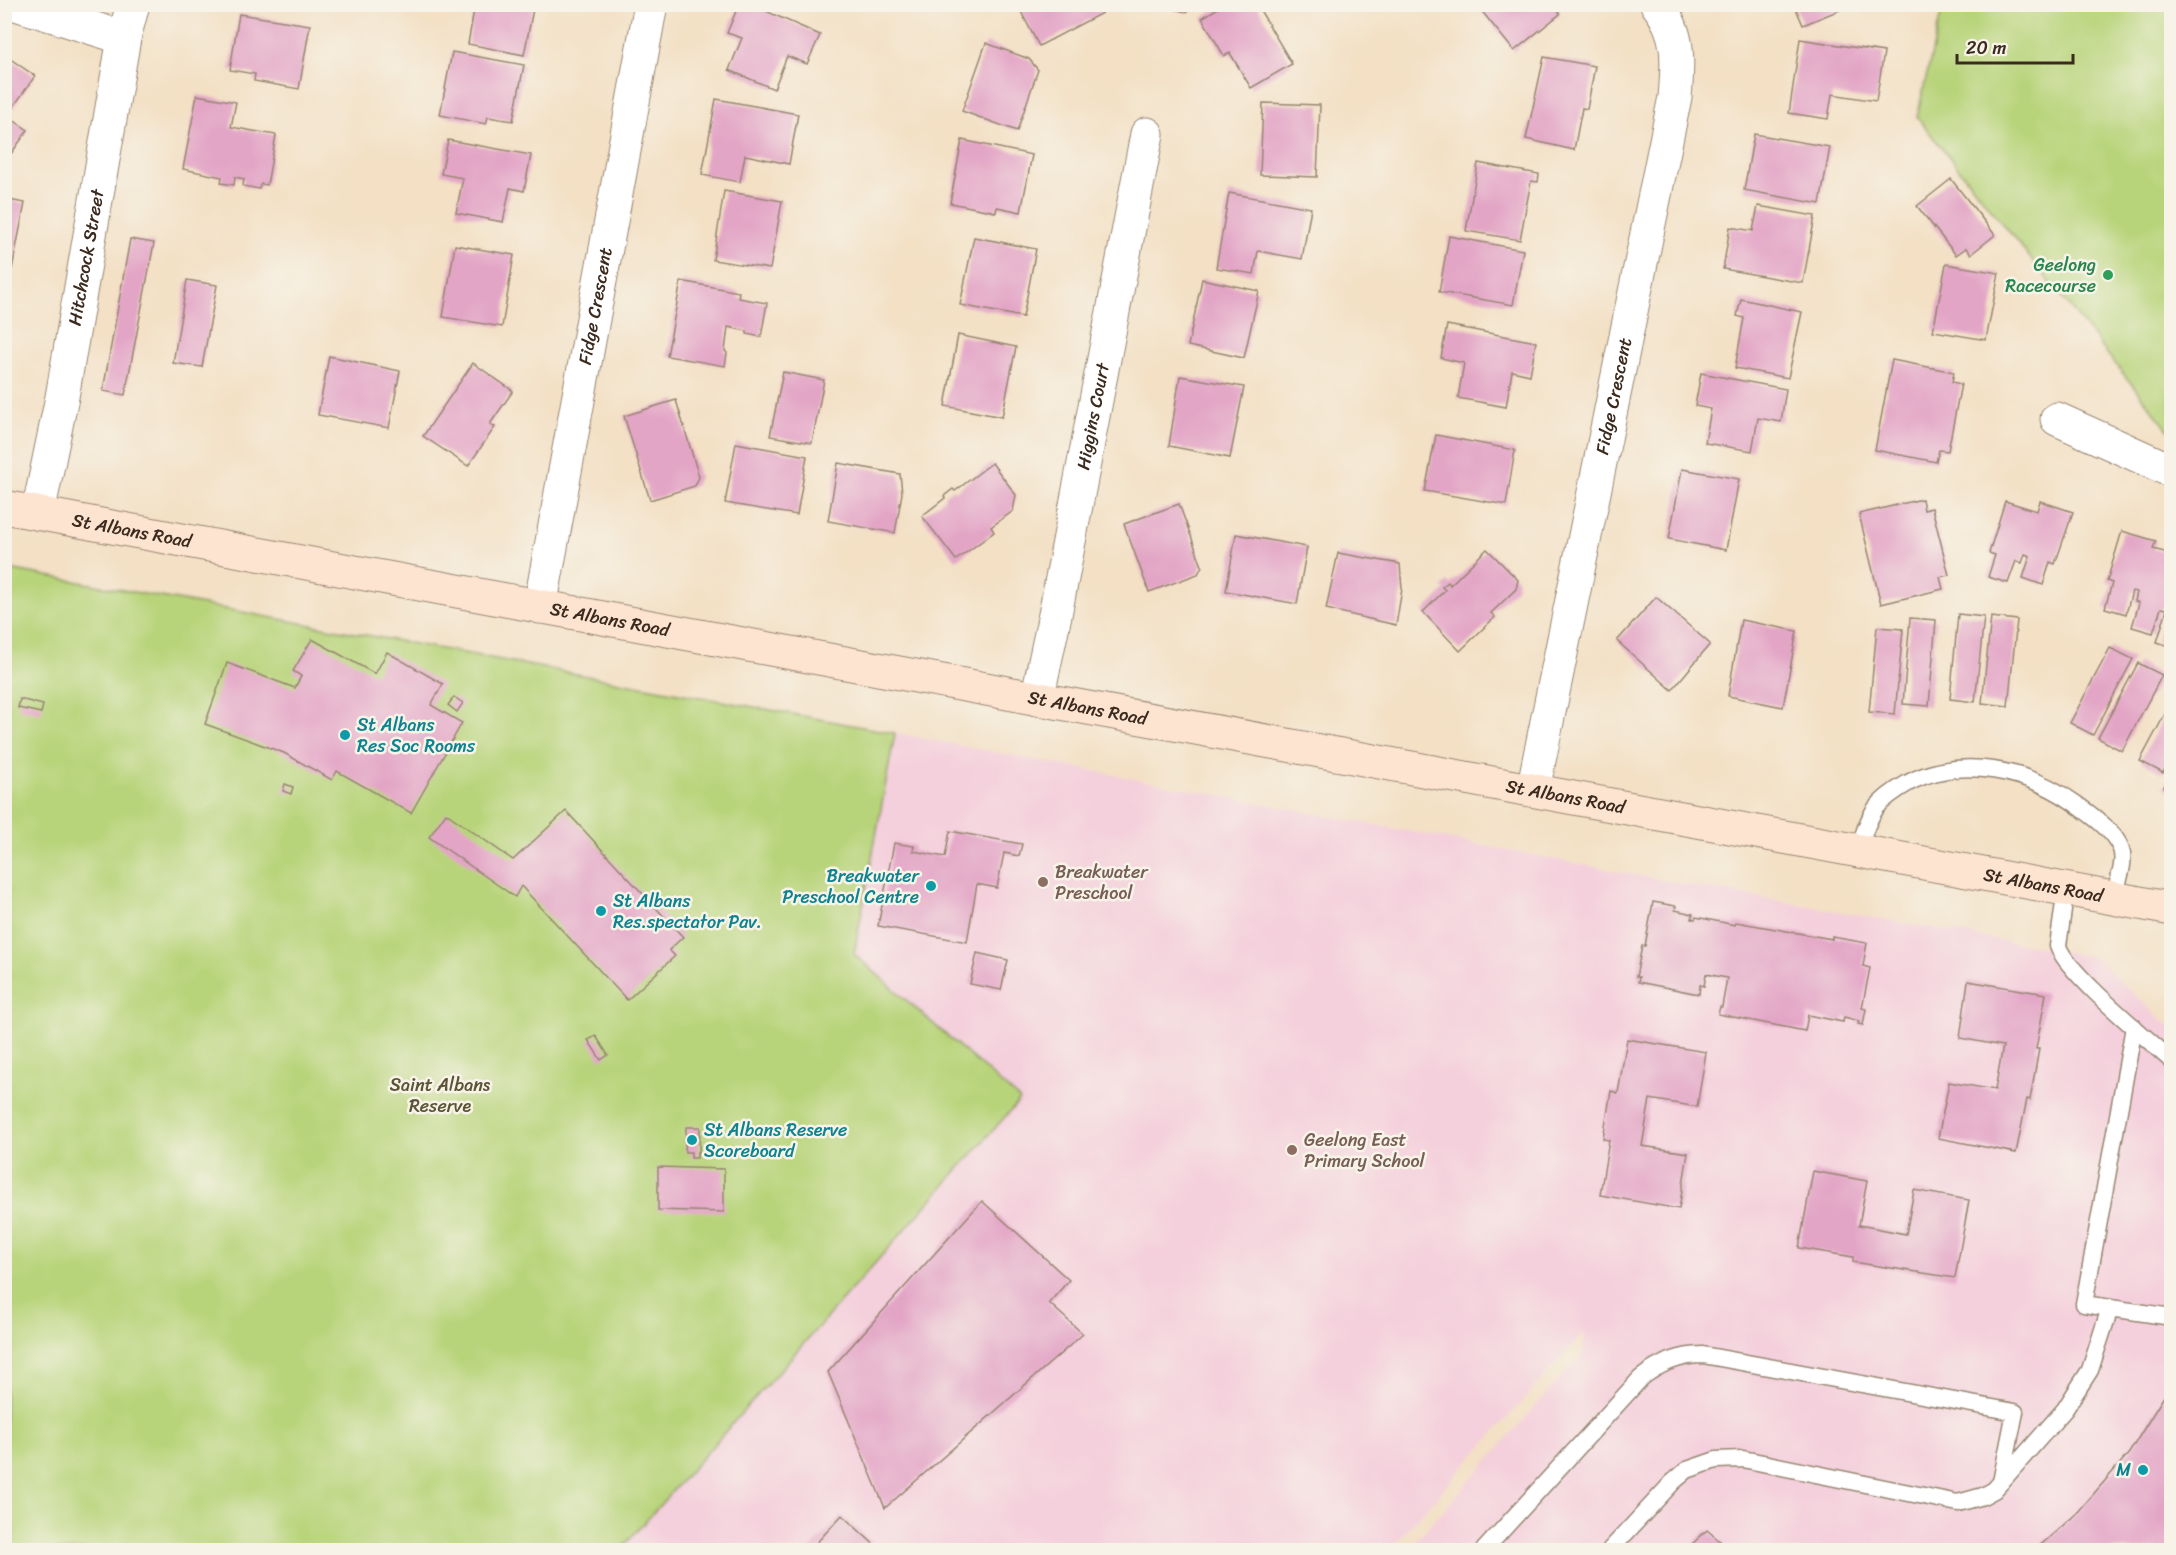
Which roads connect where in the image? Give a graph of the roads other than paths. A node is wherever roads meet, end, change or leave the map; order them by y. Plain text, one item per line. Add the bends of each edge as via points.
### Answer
1 (16, 4) edge
2 (134, 4) edge
3 (651, 4) edge
4 (1657, 4) edge
5 (124, 38) junction
6 (1147, 134) dead end
7 (2057, 419) dead end
8 (2172, 471) edge
9 (4, 507) edge
10 (38, 513) junction
11 (540, 607) junction
12 (1037, 699) junction
13 (1533, 790) junction
14 (1858, 850) junction
15 (2066, 889) junction
16 (2114, 898) junction
17 (2172, 909) edge
18 (2134, 1027) junction
19 (2172, 1061) edge
20 (2110, 1308) junction
21 (2172, 1317) edge
22 (2000, 1484) junction
23 (1484, 1551) edge
24 (1610, 1551) edge

1 - 5 street
2 - 5 street, Hitchcock Street
3 - 11 street, Fidge Crescent
4 - 13 street, Fidge Crescent via 1673,32 1679,58 1676,97
5 - 10 street, Hitchcock Street via 62,398
6 - 12 street, Higgins Court
7 - 8 street
9 - 10 street, St Albans Road
10 - 11 street, St Albans Road
11 - 12 street, St Albans Road
12 - 13 street, St Albans Road
13 - 14 street, St Albans Road
14 - 15 street, St Albans Road
14 - 16 lane via 1877,807 1903,786 1941,771 1998,771 2057,790 2109,832 2122,855
15 - 16 street, St Albans Road
15 - 18 lane via 2060,952
16 - 17 street, St Albans Road
18 - 19 lane
18 - 20 lane via 2084,1304
20 - 21 lane
20 - 22 lane via 2090,1370 2078,1391
22 - 23 lane via 2015,1412 1694,1355 1675,1358 1641,1378
22 - 24 lane via 1983,1496 1958,1503 1743,1459 1716,1460 1680,1476

